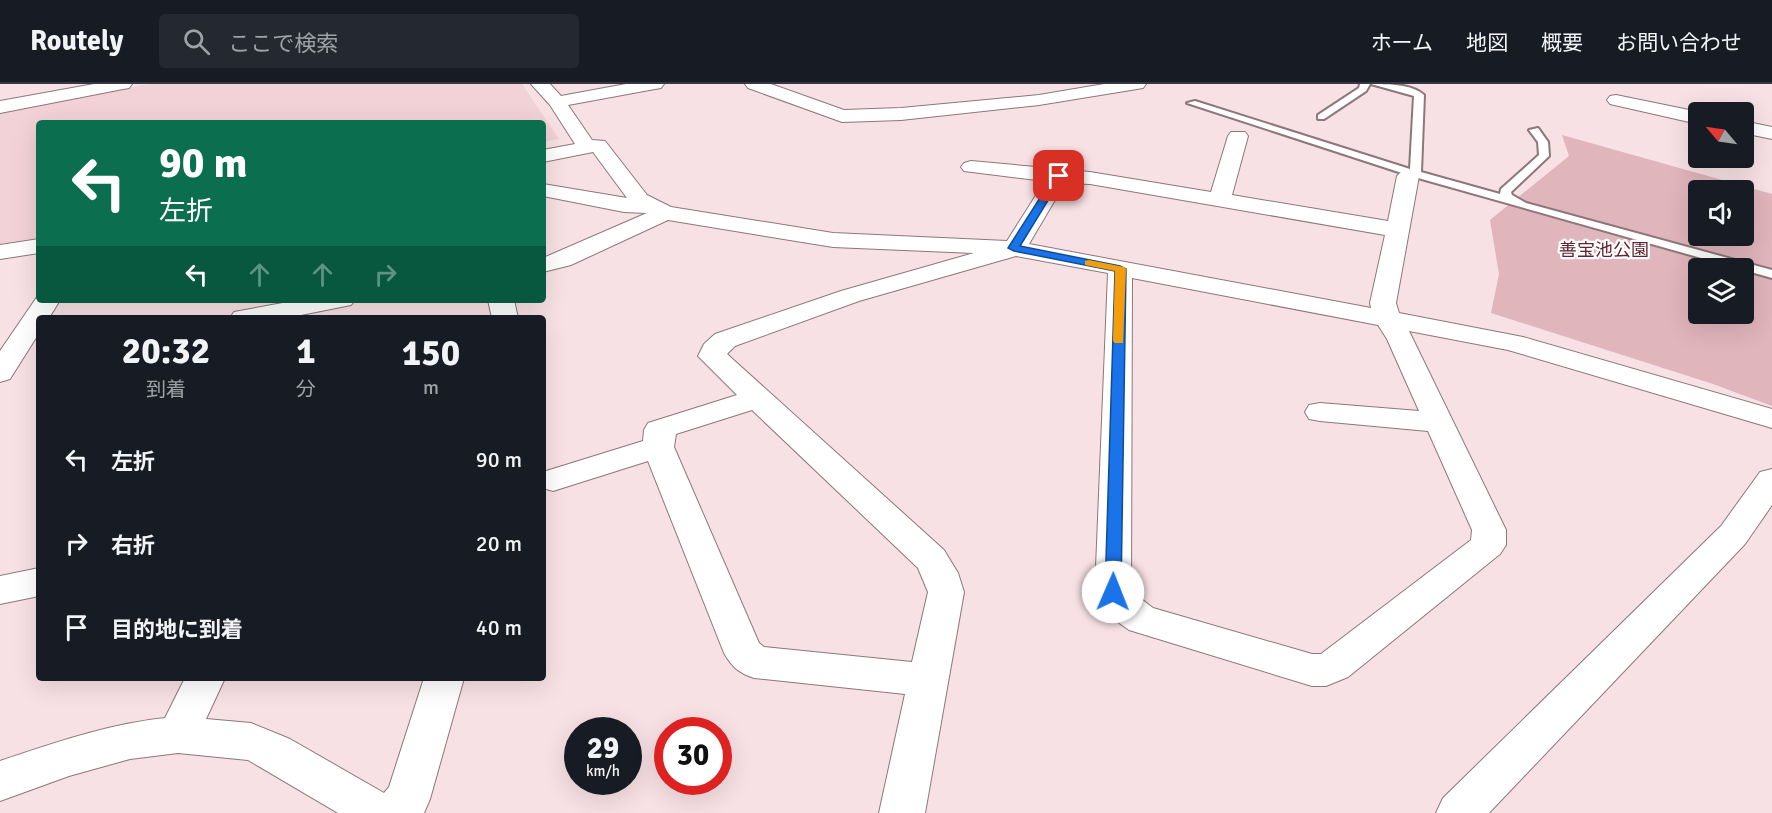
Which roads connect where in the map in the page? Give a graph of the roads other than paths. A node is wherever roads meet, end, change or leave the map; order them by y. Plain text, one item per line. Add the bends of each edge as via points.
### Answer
1 (123, 84) edge
2 (540, 84) edge
3 (656, 84) edge
4 (754, 84) edge
5 (1137, 84) edge
6 (1365, 84) edge
7 (1376, 84) edge
8 (73, 89) edge
9 (983, 89) dead end
10 (1616, 100) dead end
11 (557, 102) junction
12 (1008, 103) junction
13 (1192, 103) dead end
14 (0, 107) edge
15 (1688, 116) edge
16 (1321, 117) dead end
17 (1245, 129) junction
18 (1754, 129) edge
19 (1534, 130) dead end
20 (1772, 133) edge
21 (587, 147) junction
22 (546, 155) edge
23 (971, 167) dead end
24 (1411, 175) junction
25 (1059, 176) junction
26 (546, 191) edge
27 (1220, 200) junction
28 (1511, 200) junction
29 (657, 209) junction
30 (1398, 230) junction
31 (36, 246) edge
32 (1014, 248) junction
33 (0, 252) edge
34 (546, 264) edge
35 (1120, 269) junction
36 (1772, 274) edge
37 (326, 303) edge
38 (260, 315) edge
39 (36, 317) edge
40 (1387, 319) junction
41 (36, 356) edge
42 (4, 367) edge
43 (758, 398) junction
44 (1320, 412) dead end
45 (1772, 419) edge
46 (1439, 422) junction
47 (658, 447) junction
48 (1772, 480) edge
49 (546, 482) edge
50 (36, 583) edge
51 (0, 590) edge
52 (929, 680) junction
53 (204, 681) edge
54 (443, 681) edge
55 (178, 735) junction
56 (0, 781) edge
57 (378, 813) edge
58 (395, 813) edge
59 (902, 813) edge
60 (1459, 813) edge

1 - 8 street
2 - 11 street
3 - 11 street
4 - 12 street via 842,116
5 - 12 street
6 - 16 lane
7 - 24 lane via 1419,95
8 - 14 street
9 - 12 street
10 - 15 street
11 - 21 street
13 - 17 lane
17 - 24 lane
17 - 27 street
18 - 20 street
19 - 28 lane via 1544,141 1544,156 1507,189 1505,195
21 - 22 street
21 - 29 street via 598,145 639,200
23 - 25 street
24 - 28 lane
24 - 30 street
25 - 27 street
25 - 32 street
26 - 29 street
27 - 30 street
28 - 36 lane
29 - 32 street via 833,240
29 - 34 street via 562,260
30 - 40 street via 1383,303
31 - 33 street
32 - 35 street
32 - 43 street via 850,296 726,340 712,356
35 - 40 street
35 - 46 street via 1113,592 1118,604 1142,620 1312,670 1334,666 1488,545 1489,530
37 - 38 street
39 - 42 street
40 - 45 street via 1513,343
40 - 46 street via 1401,339
41 - 42 street
43 - 47 street via 664,427 659,430
43 - 52 street via 931,559 940,573 946,592
44 - 46 street
47 - 49 street
47 - 52 street via 744,653 754,662
48 - 60 street via 1733,535
50 - 51 street
52 - 59 street
53 - 55 street
54 - 58 street via 408,799
55 - 56 street via 130,740
55 - 57 street via 251,742

